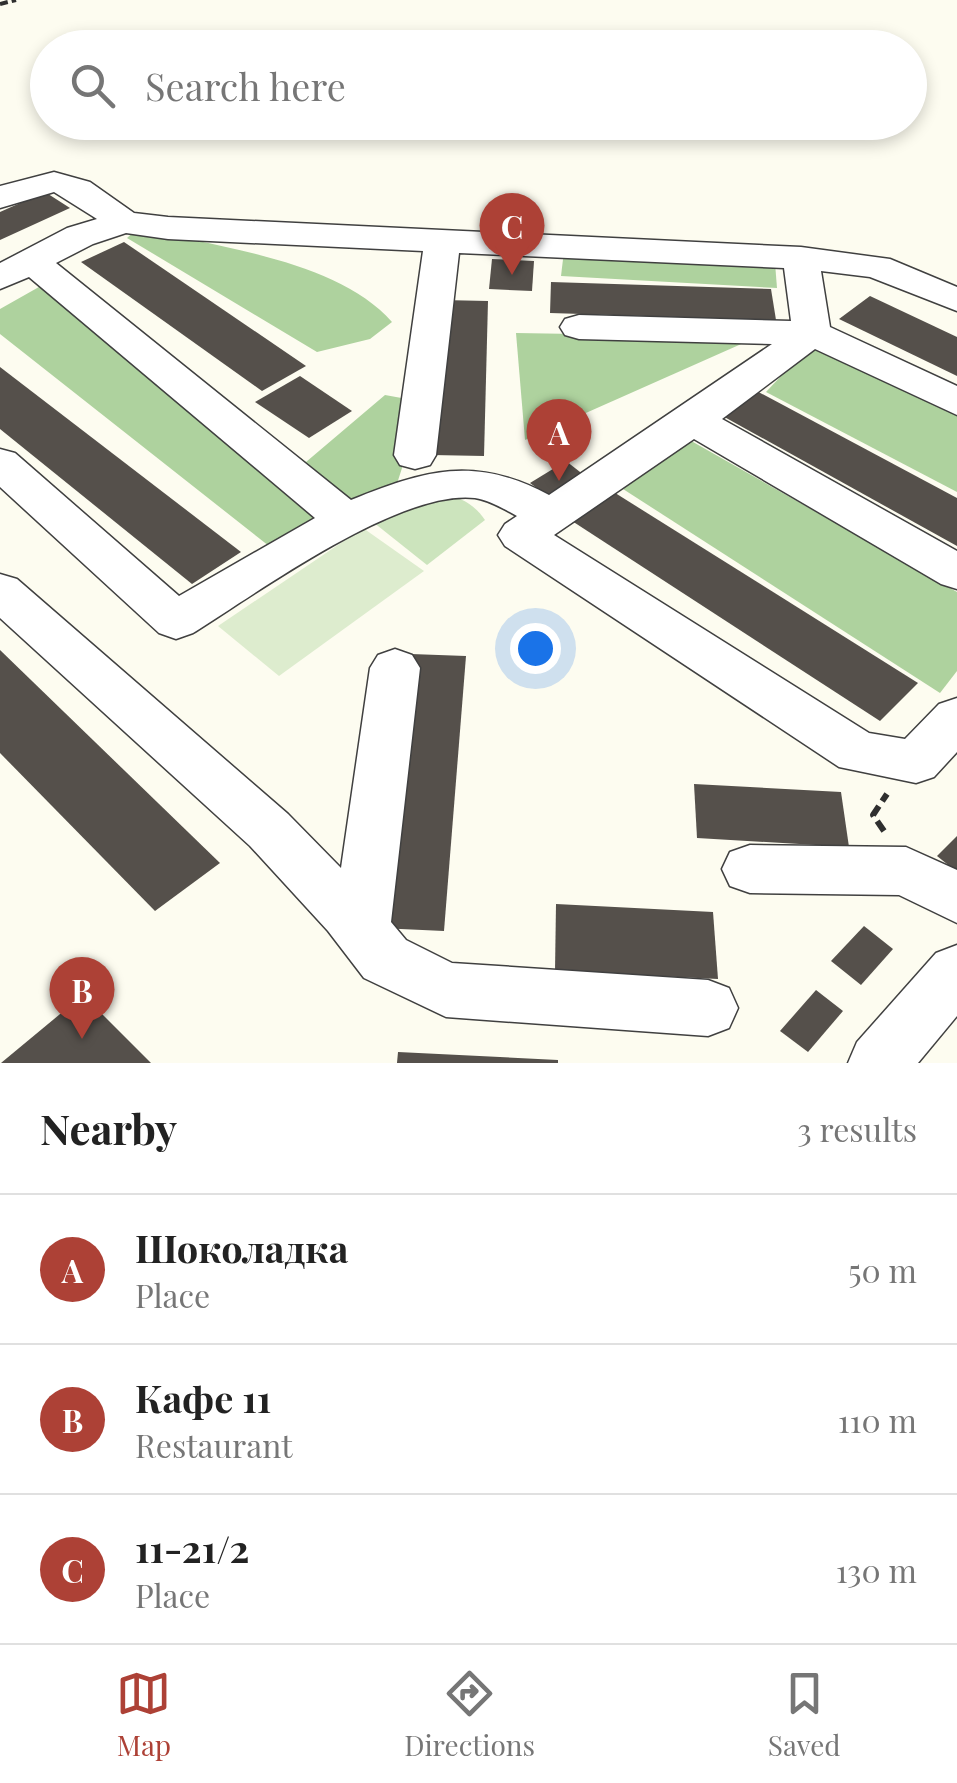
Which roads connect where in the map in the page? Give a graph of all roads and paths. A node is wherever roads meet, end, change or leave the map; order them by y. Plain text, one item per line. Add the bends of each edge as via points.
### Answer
1 (16, 0) edge
2 (0, 4) edge
3 (0, 198) edge
4 (124, 222) junction
5 (442, 242) junction
6 (802, 258) junction
7 (16, 270) edge
8 (957, 300) edge
9 (579, 327) dead end
10 (812, 333) junction
11 (957, 402) edge
12 (693, 420) junction
13 (416, 455) dead end
14 (0, 464) edge
15 (551, 517) junction
16 (346, 520) junction
17 (957, 572) edge
18 (0, 591) edge
19 (395, 668) dead end
20 (957, 718) edge
21 (916, 762) junction
22 (888, 844) dead end
23 (750, 869) dead end
24 (957, 898) edge
25 (361, 930) junction
26 (957, 972) edge
27 (708, 1008) dead end
28 (879, 1063) edge

1 - 2 path
3 - 4 lane via 41,180 62,180
4 - 5 lane
4 - 7 lane via 80,236
5 - 6 lane
5 - 13 lane
6 - 8 lane via 877,267
6 - 10 lane
7 - 16 lane
9 - 10 lane
10 - 11 lane
10 - 12 lane
12 - 15 lane
12 - 17 lane
14 - 16 lane via 176,620
15 - 16 lane via 526,500 471,482 436,487
15 - 21 lane via 521,535 857,752
18 - 25 lane via 270,830
19 - 25 lane
20 - 21 lane
21 - 22 path via 874,815
23 - 24 lane via 906,872
25 - 27 lane via 385,959 446,990
26 - 28 lane

